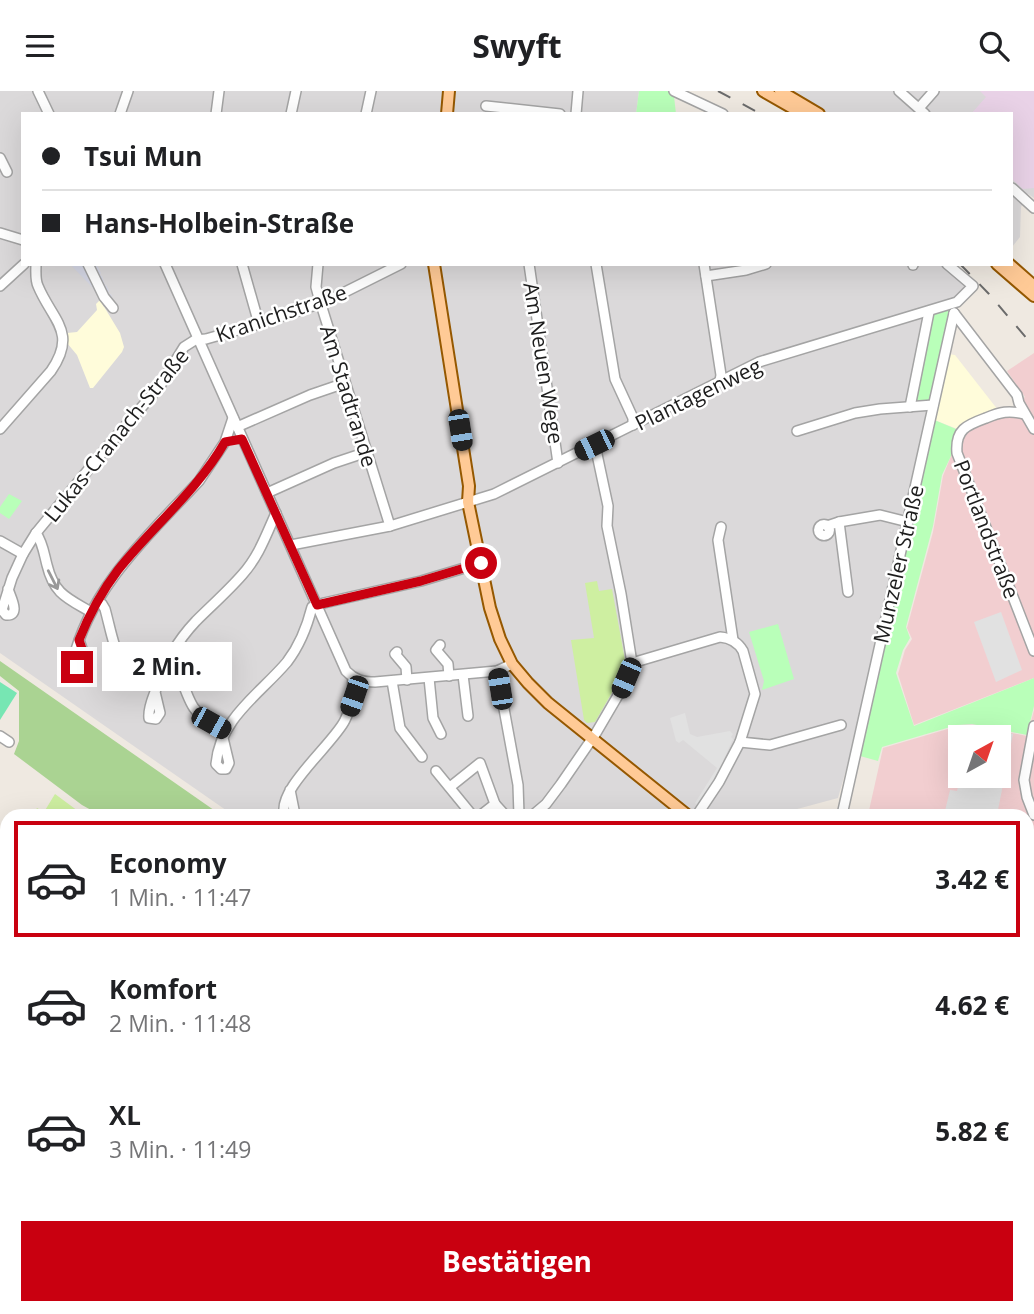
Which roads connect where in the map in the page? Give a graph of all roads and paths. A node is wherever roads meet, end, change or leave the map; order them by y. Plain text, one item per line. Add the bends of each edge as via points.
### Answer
1 (38, 91) edge
2 (128, 91) edge
3 (219, 91) edge
4 (296, 91) edge
5 (371, 91) edge
6 (449, 91) edge
7 (578, 91) edge
8 (674, 91) edge
9 (764, 91) edge
10 (780, 91) edge
11 (899, 91) edge
12 (934, 91) edge
13 (486, 106) dead end
14 (922, 111) edge
15 (49, 112) edge
16 (121, 112) edge
17 (216, 112) edge
18 (291, 112) edge
19 (366, 112) edge
20 (447, 112) edge
21 (531, 112) edge
22 (576, 112) edge
23 (719, 112) edge
24 (800, 112) edge
25 (816, 112) edge
26 (0, 158) edge
27 (7, 172) dead end
28 (1013, 189) edge
29 (1034, 208) edge
30 (0, 233) edge
31 (21, 239) edge
32 (22, 266) edge
33 (36, 266) edge
34 (89, 266) edge
35 (166, 266) edge
36 (243, 266) edge
37 (318, 266) edge
38 (397, 266) edge
39 (434, 266) edge
40 (529, 266) edge
41 (596, 266) edge
42 (704, 266) edge
43 (759, 266) edge
44 (949, 266) edge
45 (999, 266) edge
46 (1011, 266) edge
47 (706, 276) junction
48 (0, 286) edge
49 (1034, 286) edge
50 (1034, 296) edge
51 (321, 304) junction
52 (113, 308) dead end
53 (953, 309) junction
54 (929, 312) junction
55 (259, 324) junction
56 (199, 340) junction
57 (720, 381) junction
58 (345, 383) junction
59 (933, 405) junction
60 (910, 407) junction
61 (1024, 414) junction
62 (235, 422) junction
63 (632, 425) junction
64 (0, 429) edge
65 (1034, 429) edge
66 (797, 431) dead end
67 (242, 439) junction
68 (225, 442) junction
69 (594, 445) junction
70 (367, 452) junction
71 (558, 463) junction
72 (267, 493) junction
73 (468, 502) junction
74 (276, 513) junction
75 (839, 522) junction
76 (908, 522) junction
77 (390, 526) junction
78 (827, 526) dead end
79 (722, 527) dead end
80 (284, 531) junction
81 (36, 533) junction
82 (268, 534) junction
83 (0, 541) edge
84 (291, 545) junction
85 (23, 554) junction
86 (481, 563) junction
87 (8, 589) dead end
88 (848, 592) dead end
89 (97, 601) junction
90 (317, 605) junction
91 (91, 612) junction
92 (326, 624) junction
93 (307, 627) junction
94 (79, 640) dead end
95 (733, 640) junction
96 (440, 645) dead end
97 (172, 651) junction
98 (1034, 651) edge
99 (397, 652) dead end
100 (632, 663) junction
101 (512, 664) junction
102 (497, 671) junction
103 (463, 675) junction
104 (449, 676) junction
105 (353, 678) junction
106 (429, 678) junction
107 (407, 680) junction
108 (392, 681) junction
109 (366, 682) junction
110 (354, 696) junction
111 (468, 716) dead end
112 (841, 725) dead end
113 (1034, 726) edge
114 (441, 734) dead end
115 (0, 736) edge
116 (591, 739) junction
117 (9, 741) dead end
118 (740, 742) junction
119 (422, 757) dead end
120 (436, 771) dead end
121 (450, 787) junction
122 (290, 790) dead end
123 (495, 804) junction
124 (467, 809) edge
125 (489, 809) edge
126 (500, 809) edge
127 (519, 809) edge
128 (540, 809) edge
129 (679, 809) edge
130 (701, 809) edge
131 (843, 809) edge
132 (1032, 809) edge

1 - 15 street
2 - 16 street
3 - 17 street
4 - 18 street
5 - 19 street
6 - 20 main road
7 - 22 street
8 - 23 street
9 - 24 main road
10 - 25 main road
11 - 14 street
12 - 14 street
13 - 21 street
26 - 27 street
28 - 29 street
30 - 31 street
32 - 48 street
33 - 64 street via 37,283 60,324 62,345 57,363
34 - 52 street
35 - 56 street
36 - 55 street
37 - 51 street, Am Stadtrande via 316,287
38 - 51 street, Kranichstraße
39 - 73 main road
40 - 71 street, Am Neuen Wege
41 - 63 street via 615,379
42 - 47 street
43 - 47 street
44 - 53 street via 973,286
45 - 50 main road
46 - 49 main road
47 - 57 street
51 - 55 street, Kranichstraße
51 - 58 street, Am Stadtrande
53 - 54 street, Plantagenweg
53 - 59 street, Munzeler Straße
53 - 61 street via 1017,395
54 - 57 street, Plantagenweg via 759,362
54 - 60 street
55 - 56 street, Kranichstraße
56 - 62 street
56 - 81 street, Lukas-Cranach-Straße via 184,347 160,386
57 - 63 street, Plantagenweg
58 - 62 street
58 - 70 street, Am Stadtrande
59 - 60 street
59 - 76 street, Munzeler Straße
60 - 66 street via 855,413
61 - 65 street
61 - 98 street, Portlandstraße via 1002,412 969,424 956,443
62 - 67 street
62 - 68 street
63 - 69 street, Plantagenweg
67 - 68 street
67 - 72 street
68 - 89 street via 199,481 122,565
69 - 71 street, Plantagenweg
69 - 100 street
70 - 72 street
70 - 77 street, Am Stadtrande
71 - 73 street, Plantagenweg
72 - 74 street
73 - 77 street, Plantagenweg
73 - 86 main road
74 - 80 street
74 - 82 street
75 - 76 street via 880,515
75 - 78 street
75 - 88 street
76 - 131 street, Munzeler Straße
77 - 84 street, Plantagenweg
79 - 95 street via 718,540
80 - 82 street
80 - 84 street
81 - 85 street, Lukas-Cranach-Straße
81 -> 91 street, Lukas-Cranach-Straße via 57,589
82 - 97 street via 243,574
83 - 85 street
84 - 90 street
85 - 87 street, Lukas-Cranach-Straße
86 - 90 street
86 - 101 main road via 496,629
89 - 91 street
89 - 97 street via 105,609 121,660 156,688
90 - 92 street
90 - 93 street via 312,607
91 - 94 street
92 - 93 street
92 - 105 street
93 - 97 street via 287,661 242,707 224,734 195,710
95 - 100 street via 720,637
95 - 118 street via 743,651 755,694
96 - 104 street via 436,650 448,664
99 - 107 street
100 - 116 street
101 - 102 street
101 - 116 main road
102 - 103 street
102 - 127 street
103 - 104 street
103 - 111 street
104 - 106 street
105 - 109 street
105 - 110 street
106 - 107 street
106 - 114 street via 433,719
107 - 108 street
108 - 109 street
108 - 119 street via 400,728
109 - 110 street
110 - 122 street via 342,726
112 - 118 street via 770,745
113 - 132 street via 1024,780
115 - 117 street
116 - 128 street
116 - 129 main road
118 - 130 street
120 - 121 street
121 - 123 street via 480,763
121 - 124 street
123 - 125 street
123 - 126 street

